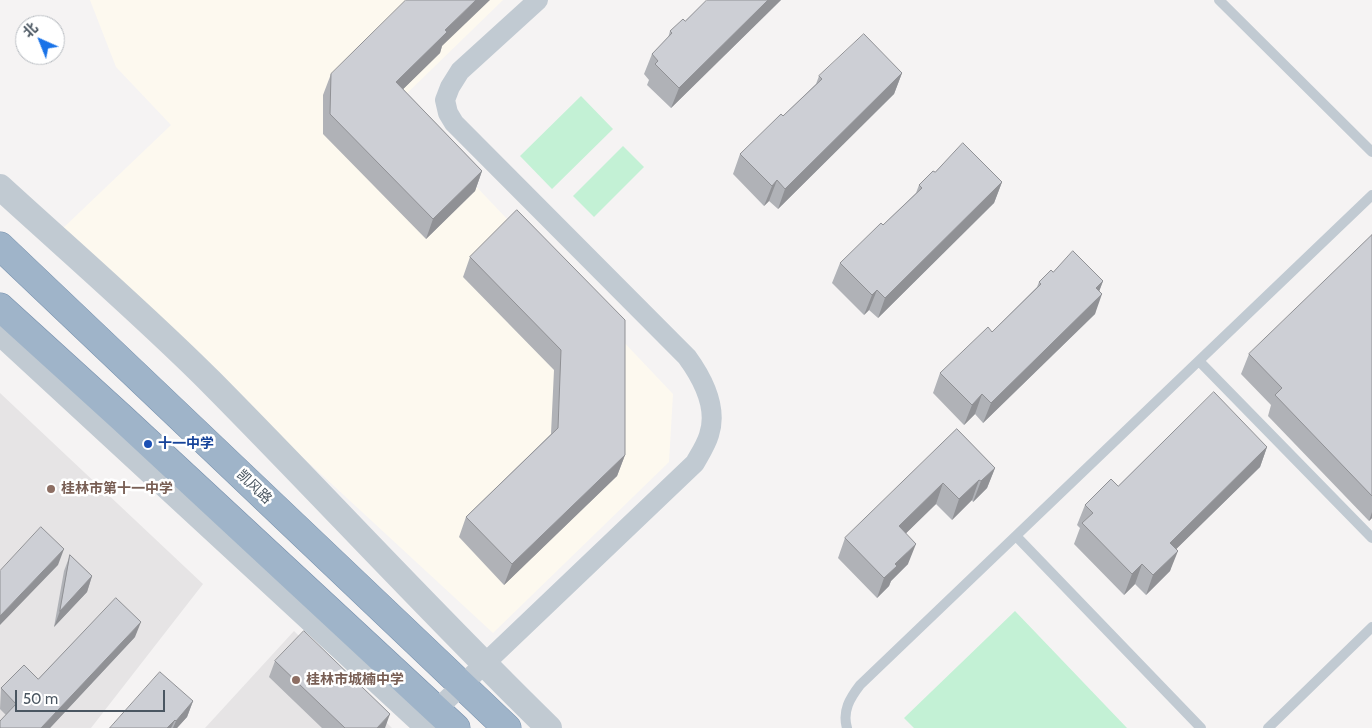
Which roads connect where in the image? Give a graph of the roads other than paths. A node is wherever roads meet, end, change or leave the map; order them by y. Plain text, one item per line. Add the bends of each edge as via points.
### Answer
1 (538, 0) edge
2 (1219, 0) edge
3 (1372, 152) edge
4 (0, 187) edge
5 (1372, 195) edge
6 (0, 246) edge
7 (0, 307) edge
8 (0, 332) edge
9 (1199, 361) junction
10 (1016, 536) junction
11 (1372, 538) edge
12 (1372, 626) edge
13 (484, 664) junction
14 (462, 684) junction
15 (432, 719) edge
16 (456, 728) edge
17 (507, 728) edge
18 (549, 728) edge
19 (847, 728) edge
20 (1201, 728) edge
21 (1268, 728) edge

1 - 13 street via 460,71 445,100 448,113 454,123 687,356 702,381 712,410 712,421 695,463
2 - 3 lane
4 - 13 street via 211,382
5 - 9 lane
6 - 14 highway, 凯风路
7 - 15 highway via 122,418
8 - 15 street
9 - 10 lane
9 - 11 lane
10 - 19 lane via 860,685 846,710
10 - 20 lane
12 - 21 lane
13 - 14 street
13 - 18 street
14 - 15 street
14 - 17 highway, 凯风路
15 - 16 highway

